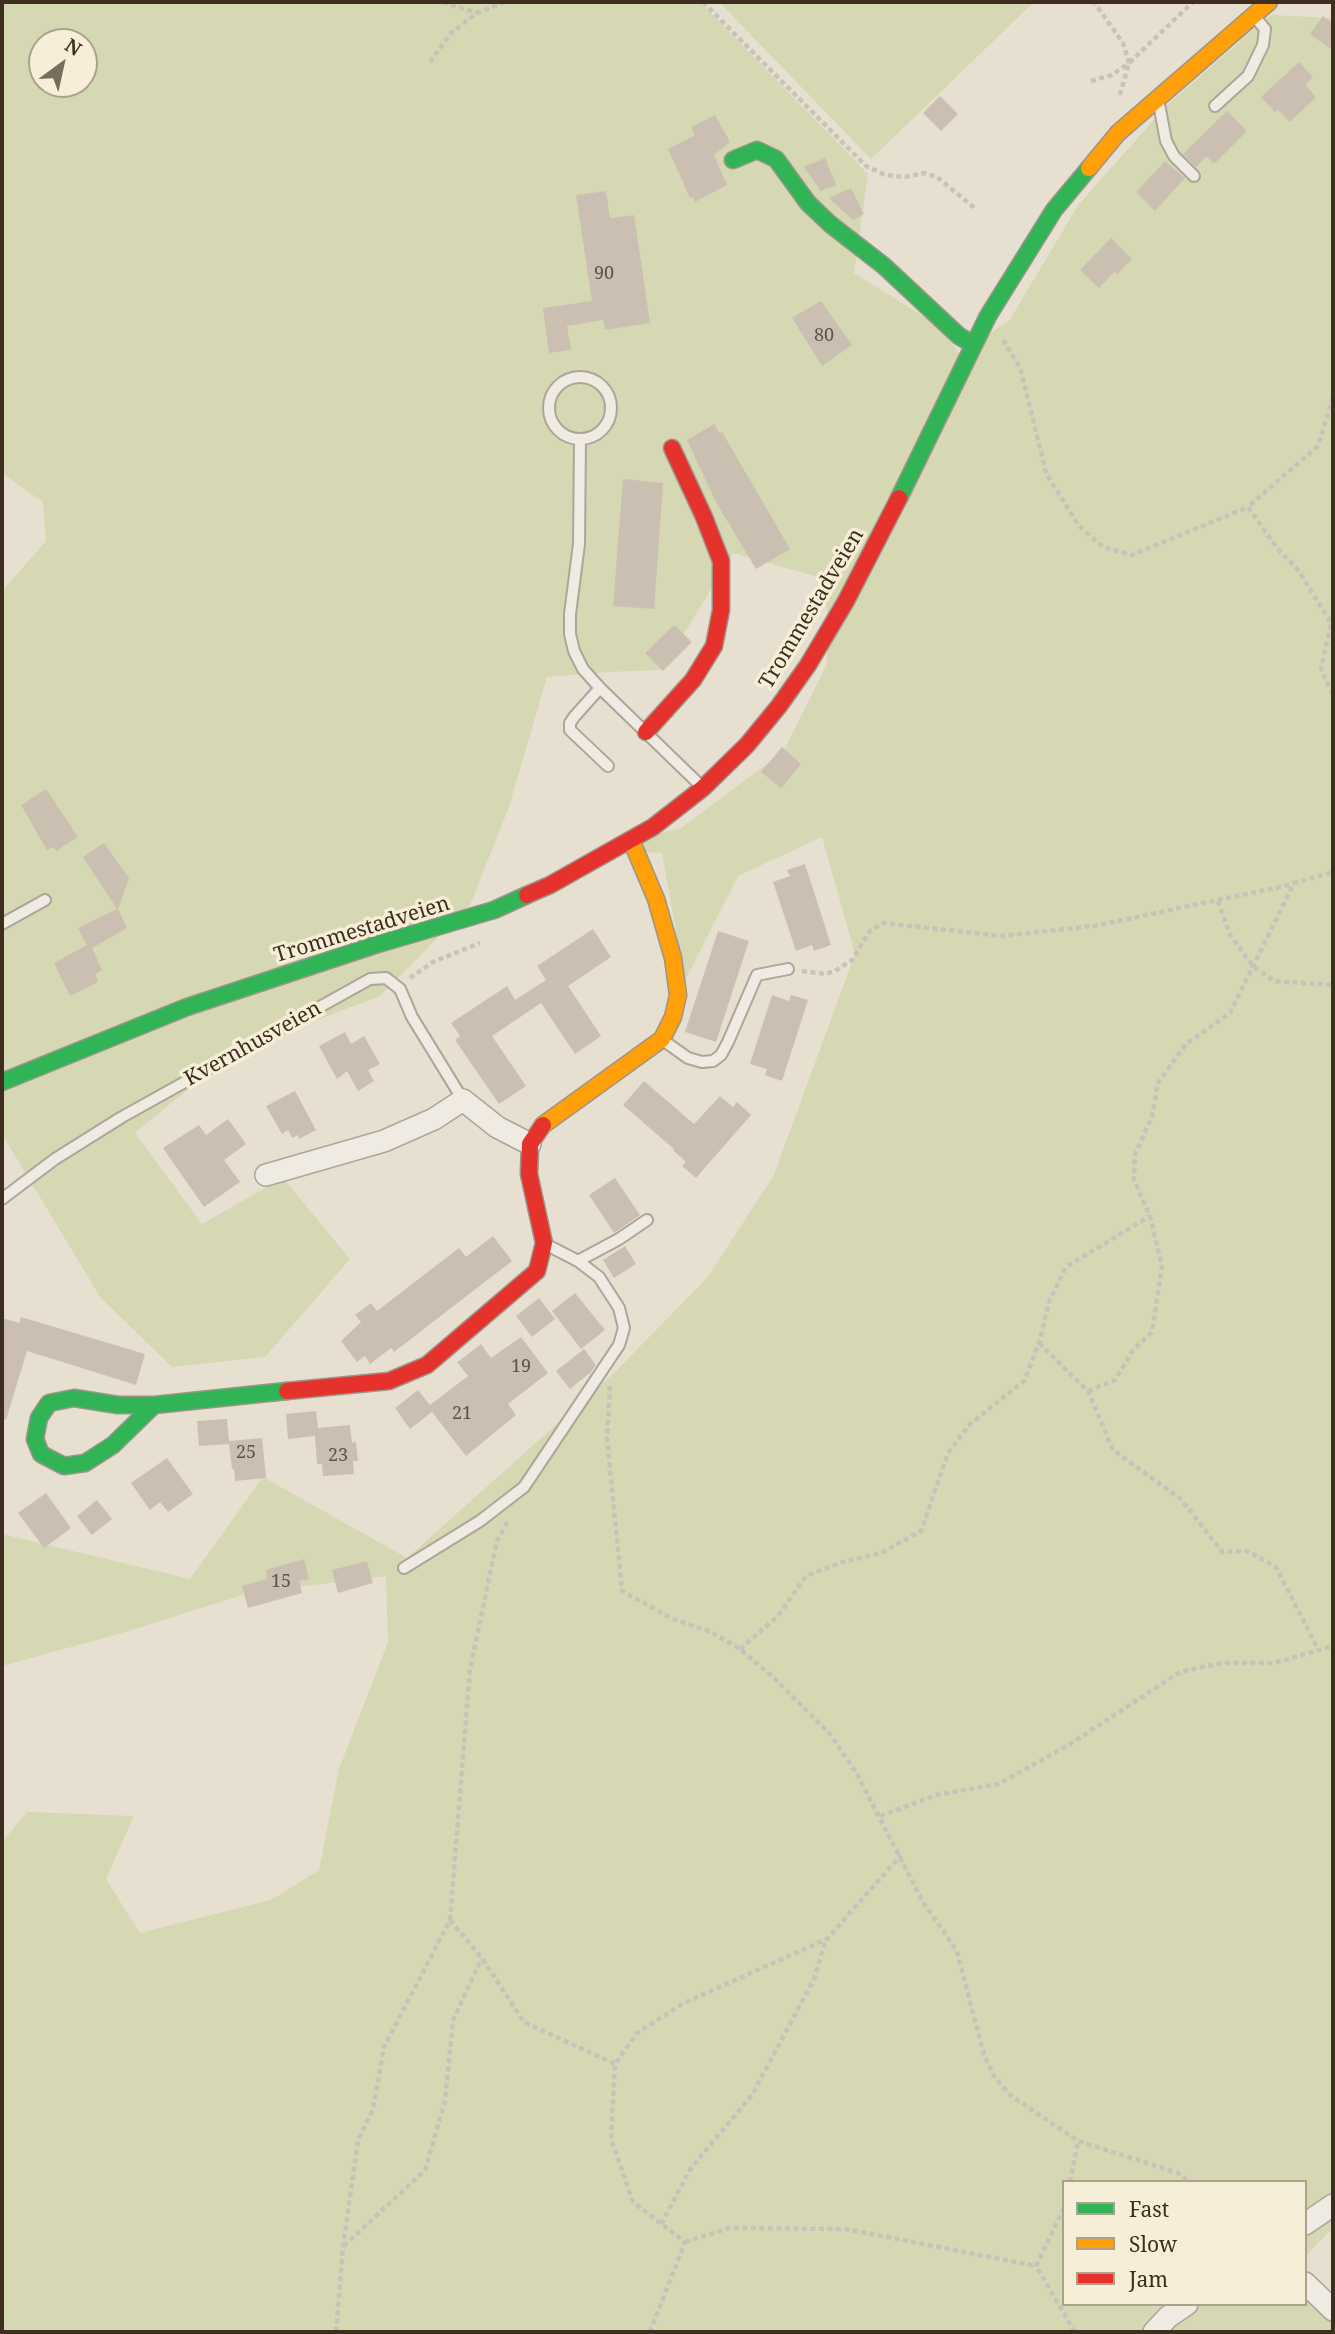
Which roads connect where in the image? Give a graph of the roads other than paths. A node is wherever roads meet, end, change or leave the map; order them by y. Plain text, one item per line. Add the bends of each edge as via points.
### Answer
1 (1269, 2) edge
2 (1253, 15) junction
3 (1158, 98) junction
4 (1215, 106) dead end
5 (733, 160) dead end
6 (1194, 176) dead end
7 (974, 345) junction
8 (580, 439) junction
9 (672, 448) dead end
10 (600, 688) junction
11 (646, 732) junction
12 (608, 766) dead end
13 (703, 789) junction
14 (631, 840) junction
15 (45, 900) dead end
16 (2, 924) edge
17 (788, 969) road end
18 (662, 1039) junction
19 (2, 1082) edge
20 (463, 1100) junction
21 (530, 1144) junction
22 (266, 1175) dead end
23 (2, 1199) edge
24 (647, 1220) dead end
25 (544, 1243) junction
26 (578, 1261) junction
27 (154, 1405) junction
28 (404, 1568) dead end
29 (1333, 2205) edge
30 (1307, 2223) edge
31 (1307, 2285) edge
32 (1184, 2306) edge
33 (1333, 2310) edge
34 (1154, 2332) edge

1 - 2 street, Trommestadveien
2 - 3 street, Trommestadveien
2 - 4 lane via 1265,29 1263,45 1248,76
3 - 6 lane via 1166,141
3 - 7 street, Trommestadveien via 1118,133 1054,209
5 - 7 street via 757,150 776,159 808,203
7 - 13 street, Trommestadveien via 890,517 814,654 747,745
8 - 8 lane via 562,433 548,407 555,388 582,376 601,385 611,403 607,424 591,437
8 - 10 lane via 579,544 570,634 583,669
9 - 11 street via 721,561 721,610 714,646 693,680
10 - 11 lane
10 - 12 lane via 574,717 570,730
11 - 13 lane
13 - 14 street, Trommestadveien
14 - 18 street via 673,958 678,995
14 - 19 street, Trommestadveien via 494,910 187,1007
15 - 16 lane
17 - 18 lane via 757,975 728,1042 713,1060 688,1058
18 - 21 street via 553,1116
20 - 21 street via 497,1127
20 - 22 street via 434,1119 384,1141
20 - 23 lane, Kvernhusveien via 400,989 386,978 370,979 122,1117
21 - 25 street via 530,1174
24 - 26 lane
25 - 26 lane
25 - 27 street via 537,1271 427,1365 389,1381
26 - 28 lane via 598,1277 619,1308 624,1328 620,1345 524,1487 480,1521
27 - 27 street via 74,1398 49,1403 39,1418 35,1439 41,1454 64,1466 86,1463 113,1445
29 - 30 street
31 - 33 street
32 - 34 street

